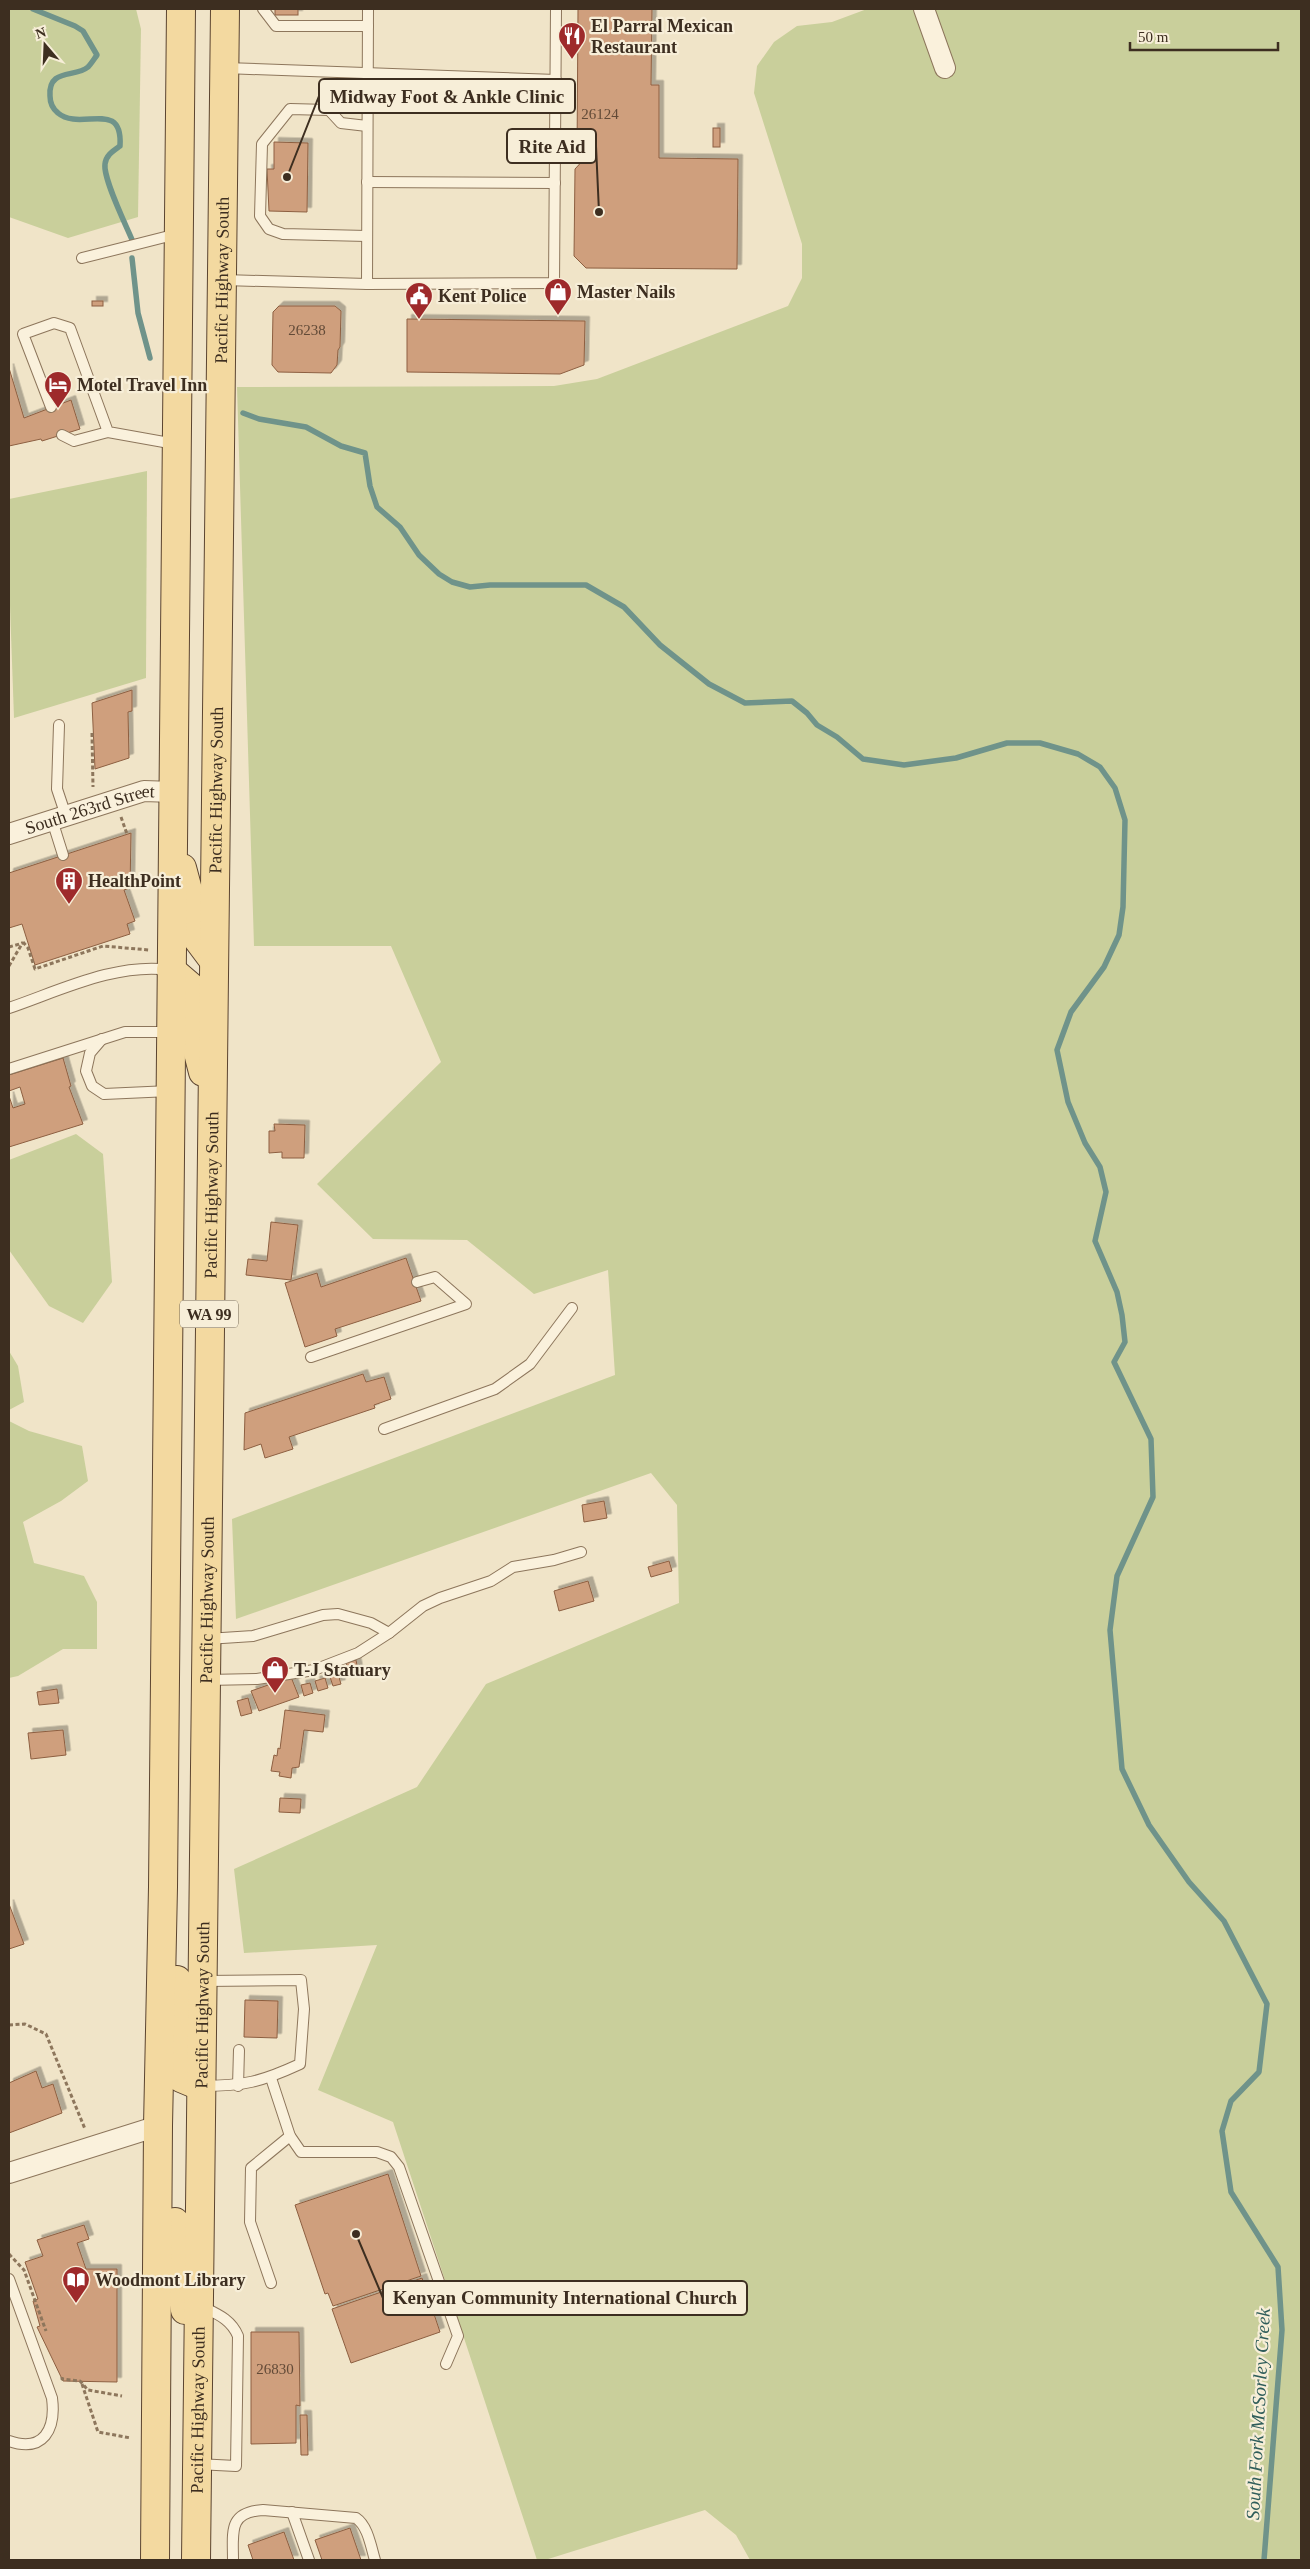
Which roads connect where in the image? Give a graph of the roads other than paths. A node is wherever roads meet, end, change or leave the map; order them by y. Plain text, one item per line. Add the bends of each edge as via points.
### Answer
1 (181, 9) edge
2 (225, 9) edge
3 (263, 9) edge
4 (368, 9) edge
5 (556, 9) edge
6 (924, 9) edge
7 (368, 26) junction
8 (225, 68) junction
9 (945, 68) dead end
10 (367, 74) junction
11 (556, 80) junction
12 (367, 126) junction
13 (367, 182) junction
14 (555, 183) junction
15 (177, 234) junction
16 (367, 236) junction
17 (82, 258) dead end
18 (221, 280) junction
19 (367, 284) junction
20 (51, 407) dead end
21 (108, 432) junction
22 (62, 435) dead end
23 (176, 444) junction
24 (59, 725) dead end
25 (173, 792) junction
26 (59, 818) junction
27 (173, 832) junction
28 (9, 834) edge
29 (63, 855) dead end
30 (214, 961) junction
31 (171, 970) junction
32 (9, 1008) edge
33 (171, 1032) junction
34 (102, 1038) junction
35 (9, 1069) edge
36 (170, 1091) junction
37 (212, 1102) junction
38 (417, 1282) dead end
39 (572, 1308) dead end
40 (311, 1357) dead end
41 (384, 1429) dead end
42 (581, 1552) dead end
43 (389, 1633) junction
44 (207, 1639) junction
45 (206, 1680) junction
46 (163, 1887) junction
47 (202, 1981) junction
48 (239, 2050) dead end
49 (270, 2078) junction
50 (200, 2086) junction
51 (238, 2086) junction
52 (158, 2126) junction
53 (290, 2136) junction
54 (9, 2173) edge
55 (9, 2279) edge
56 (271, 2283) dead end
57 (198, 2304) junction
58 (446, 2364) dead end
59 (198, 2381) junction
60 (9, 2440) edge
61 (196, 2464) junction
62 (292, 2512) junction
63 (155, 2560) edge
64 (196, 2560) edge
65 (233, 2560) edge
66 (309, 2560) edge
67 (375, 2560) edge

1 - 15 main road, WA 99
2 - 8 main road, Pacific Highway South / WA 99
3 - 7 lane via 276,26
4 - 7 lane
5 - 11 lane
6 - 9 street
7 - 10 lane
8 - 10 lane
8 - 18 main road, Pacific Highway South / WA 99
10 - 11 lane
10 - 12 lane
11 - 14 lane
12 - 13 lane
12 - 16 lane via 341,123 329,110 290,109 262,144 260,216 269,230 283,234
13 - 14 lane
13 - 16 lane
14 - 19 lane via 554,283
15 - 17 lane
15 - 23 main road, WA 99
16 - 19 lane
18 - 19 lane
18 - 30 main road, Pacific Highway South / WA 99
20 - 21 lane via 23,334 54,323 70,328
21 - 22 lane via 74,441
21 - 23 lane
23 - 25 main road, WA 99
24 - 26 lane
25 - 26 street, South 263rd Street via 144,791
25 - 27 main road, WA 99
26 - 28 street, South 263rd Street
26 - 29 lane
27 - 30 main road via 193,909 193,933
27 - 31 main road, WA 99
30 - 37 main road, Pacific Highway South / WA 99
31 - 32 lane via 151,967 104,976
31 - 33 main road, WA 99
31 - 37 main road via 192,988 192,1029
33 - 34 lane via 125,1032
33 - 36 main road, WA 99
34 - 35 lane
34 - 36 lane via 90,1053 86,1071 92,1086 104,1094
36 - 46 main road, WA 99
37 - 44 main road, Pacific Highway South / WA 99
38 - 40 lane via 435,1277 466,1304
39 - 41 lane via 530,1364 495,1388
42 - 43 lane via 513,1567 492,1581 422,1606
43 - 44 lane via 370,1623 338,1614 323,1615 253,1636
43 - 45 lane via 358,1653 314,1670 257,1679
44 - 45 main road, Pacific Highway South / WA 99
45 - 47 main road, Pacific Highway South / WA 99
46 - 50 main road via 177,1974 181,2078
46 - 52 main road, WA 99
47 - 49 lane via 301,1980 304,2000 300,2064
47 - 50 main road, Pacific Highway South / WA 99
48 - 51 lane
49 - 51 lane
49 - 53 lane
50 - 51 lane
50 - 57 main road, Pacific Highway South / WA 99
52 - 54 street
52 - 59 main road via 172,2135 176,2164 175,2251
52 - 63 main road, WA 99
53 - 56 lane via 251,2168 250,2222
53 - 58 lane via 301,2152 377,2152 391,2157 399,2167 458,2336
55 - 60 lane via 52,2398 54,2412 52,2424 42,2439 25,2444
57 - 59 main road, Pacific Highway South / WA 99
57 - 61 lane via 226,2319 238,2336 236,2466
59 - 61 main road, Pacific Highway South / WA 99
61 - 64 main road, Pacific Highway South / WA 99
62 - 65 lane via 252,2510 242,2515 233,2528
62 - 66 lane
62 - 67 lane via 356,2518 366,2531

